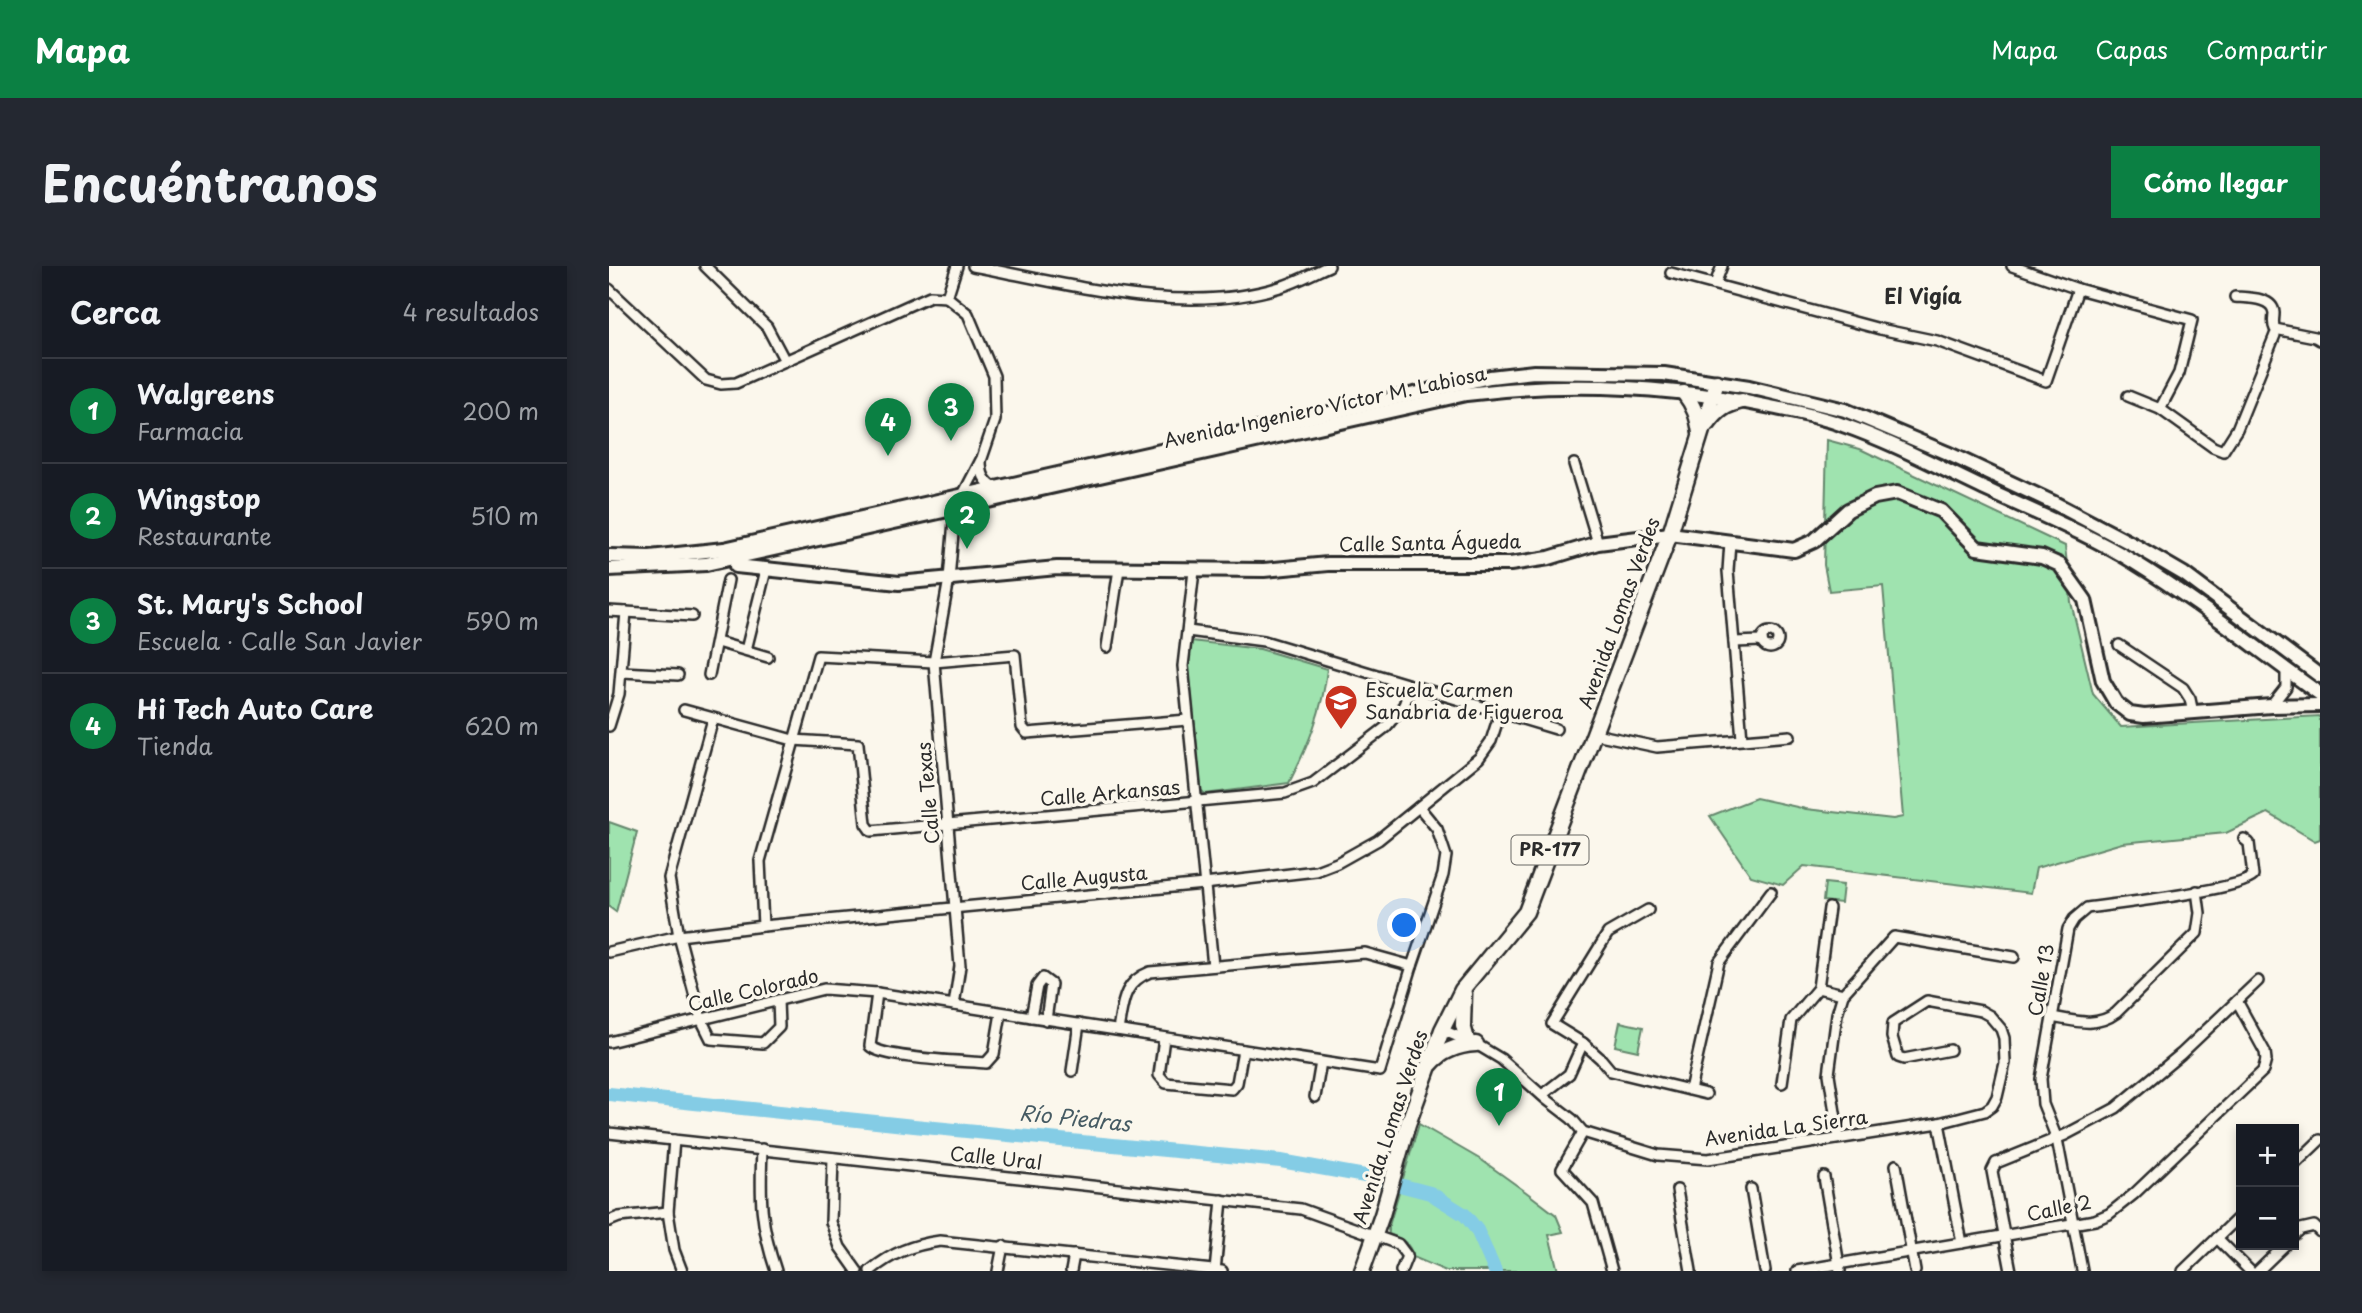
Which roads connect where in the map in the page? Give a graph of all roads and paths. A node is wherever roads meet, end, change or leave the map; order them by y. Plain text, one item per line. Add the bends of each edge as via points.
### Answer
1 (705, 266) edge
2 (957, 266) edge
3 (973, 266) edge
4 (1329, 266) edge
5 (1722, 266) edge
6 (2012, 266) edge
7 (1671, 273) dead end
8 (1715, 285) junction
9 (609, 289) edge
10 (2078, 289) junction
11 (947, 297) junction
12 (2235, 297) dead end
13 (2275, 335) dead end
14 (2320, 340) edge
15 (785, 361) junction
16 (1716, 389) junction
17 (1684, 393) junction
18 (2128, 396) dead end
19 (1742, 401) junction
20 (2160, 409) junction
21 (1702, 434) junction
22 (981, 460) junction
23 (1574, 464) dead end
24 (995, 488) junction
25 (963, 495) junction
26 (955, 510) junction
27 (1670, 534) junction
28 (1730, 542) junction
29 (1598, 543) junction
30 (609, 556) edge
31 (736, 566) dead end
32 (609, 569) edge
33 (1119, 569) junction
34 (766, 570) junction
35 (1195, 571) junction
36 (949, 579) junction
37 (729, 580) dead end
38 (609, 611) edge
39 (626, 612) junction
40 (692, 616) dead end
41 (1188, 631) junction
42 (1762, 640) dead end
43 (717, 642) junction
44 (1734, 642) junction
45 (2119, 645) dead end
46 (1107, 647) dead end
47 (746, 650) junction
48 (768, 657) dead end
49 (934, 662) junction
50 (2286, 669) junction
51 (622, 672) junction
52 (678, 675) dead end
53 (709, 675) dead end
54 (2320, 676) edge
55 (1411, 686) junction
56 (2320, 694) edge
57 (2320, 705) edge
58 (2271, 706) junction
59 (684, 710) dead end
60 (1500, 713) junction
61 (2193, 713) junction
62 (713, 719) junction
63 (1188, 720) junction
64 (609, 726) edge
65 (1556, 729) dead end
66 (1595, 734) junction
67 (1790, 736) dead end
68 (1742, 738) junction
69 (793, 740) junction
70 (1196, 802) junction
71 (1419, 807) junction
72 (948, 825) junction
73 (2244, 839) dead end
74 (1204, 884) junction
75 (2197, 891) junction
76 (1771, 892) dead end
77 (956, 908) junction
78 (1829, 908) dead end
79 (1648, 910) dead end
80 (764, 926) junction
81 (679, 936) junction
82 (609, 952) edge
83 (2014, 957) dead end
84 (1213, 966) junction
85 (1412, 966) junction
86 (2258, 981) dead end
87 (1466, 985) junction
88 (1818, 988) junction
89 (877, 993) junction
90 (1843, 994) junction
91 (778, 1000) junction
92 (2237, 1001) junction
93 (954, 1005) junction
94 (1001, 1013) junction
95 (1031, 1017) junction
96 (2052, 1017) junction
97 (701, 1019) junction
98 (1046, 1020) junction
99 (1079, 1024) junction
100 (1118, 1030) junction
101 (1442, 1030) junction
102 (1164, 1038) junction
103 (609, 1042) edge
104 (1471, 1042) junction
105 (1583, 1043) junction
106 (1243, 1049) junction
107 (1950, 1050) dead end
108 (1321, 1062) junction
109 (1428, 1068) junction
110 (1072, 1071) dead end
111 (1782, 1083) dead end
112 (1690, 1090) junction
113 (1706, 1094) dead end
114 (1542, 1095) junction
115 (1315, 1097) dead end
116 (1939, 1123) junction
117 (1583, 1132) junction
118 (609, 1133) edge
119 (1839, 1138) junction
120 (2057, 1139) junction
121 (674, 1140) junction
122 (2320, 1140) edge
123 (762, 1149) junction
124 (833, 1158) junction
125 (2299, 1160) edge
126 (1896, 1166) dead end
127 (1824, 1177) dead end
128 (1751, 1189) dead end
129 (1677, 1191) dead end
130 (1222, 1200) junction
131 (668, 1212) junction
132 (2236, 1220) edge
133 (609, 1221) edge
134 (2073, 1224) junction
135 (2317, 1229) edge
136 (2299, 1230) edge
137 (2006, 1237) junction
138 (2217, 1238) junction
139 (1382, 1239) junction
140 (1962, 1244) junction
141 (1003, 1246) junction
142 (2279, 1250) edge
143 (1911, 1251) junction
144 (1074, 1255) junction
145 (1144, 1267) edge
146 (1839, 1267) edge
147 (2082, 1270) edge
148 (682, 1271) edge
149 (776, 1271) edge
150 (857, 1271) edge
151 (870, 1271) edge
152 (998, 1271) edge
153 (1071, 1271) edge
154 (1217, 1271) edge
155 (1362, 1271) edge
156 (1401, 1271) edge
157 (1612, 1271) edge
158 (1691, 1271) edge
159 (1765, 1271) edge
160 (1797, 1271) edge
161 (1915, 1271) edge
162 (2011, 1271) edge
163 (2183, 1271) edge
164 (2250, 1271) edge
165 (2258, 1271) edge

1 - 15 street via 767,327
2 - 11 street
3 - 4 street via 1141,297 1213,298 1279,287
5 - 8 street
6 - 10 street
7 - 8 street
8 - 10 street via 1937,341 2046,381
9 - 15 street via 706,380 736,383
10 - 20 street via 2192,320 2179,373
11 - 15 street via 930,296
11 - 22 street via 968,314 994,376 995,420
12 - 14 street via 2266,301 2274,310 2276,329
13 - 20 street via 2237,429 2223,451
16 - 17 main road, Avenida Ingeniero Víctor M. Labiosa
16 - 19 main road, Avenida Ingeniero Víctor M. Labiosa
16 - 21 main road, Avenida Lomas Verdes / PR-177
16 - 24 main road, Avenida Ingeniero Víctor M. Labiosa via 1664,374 1534,372 1490,377
16 - 54 main road, Avenida Ingeniero Víctor M. Labiosa via 1749,387 1845,410 2054,503 2184,574
17 - 21 main road
17 - 26 main road, Avenida Ingeniero Víctor M. Labiosa via 1563,385 1466,394
18 - 20 street
19 - 21 main road via 1716,412
19 - 50 main road, Avenida Ingeniero Víctor M. Labiosa via 1844,425 2075,531 2133,561
21 - 27 main road, Avenida Lomas Verdes / PR-177
22 - 24 street via 986,482
22 - 25 street
23 - 29 street
24 - 25 main road, Avenida Ingeniero Víctor M. Labiosa
25 - 26 street
25 - 30 main road, Avenida Ingeniero Víctor M. Labiosa via 724,549 660,557
26 - 32 main road, Avenida Ingeniero Víctor M. Labiosa via 706,564
26 - 36 street, Calle Texas
27 - 28 main road, Calle Santa Águeda
27 - 29 main road, Calle Santa Águeda
27 - 66 main road, Avenida Lomas Verdes / PR-177
28 - 44 street
28 - 61 main road, Calle Santa Águeda via 1794,550 1815,541 1848,510 1875,497 1897,494 1941,511 1977,548 2042,556 2060,565 2085,600 2102,681 2116,703 2130,714 2144,716
29 - 35 main road, Calle Santa Águeda via 1510,564 1328,564
31 - 34 main road, Calle Santa Águeda
33 - 35 main road, Calle Santa Águeda
33 - 36 main road, Calle Santa Águeda via 1058,568
33 - 46 street
34 - 36 main road, Calle Santa Águeda via 899,583
34 - 47 street
35 - 41 street
36 - 49 street, Calle Texas
37 - 43 street
38 - 39 street
39 - 40 street
39 - 51 street
41 - 55 street via 1264,641
41 - 63 street via 1183,666
42 - 44 street
43 - 47 street
43 - 53 street
44 - 68 street
45 - 61 street via 2183,688
47 - 48 street
49 - 63 street via 1015,655 1027,733
49 - 69 street via 818,656
49 - 72 street, Calle Texas
50 - 56 main road, Avenida Ingeniero Víctor M. Labiosa
50 - 58 street via 2286,687
51 - 52 street
51 - 64 street
55 - 60 street
55 - 70 street, Calle Arkansas via 1386,727 1313,783 1285,793
57 - 58 main road, Calle Santa Águeda
58 - 61 main road, Calle Santa Águeda
59 - 62 street
60 - 65 street
60 - 71 street, Calle Augusta via 1491,741 1479,758
62 - 69 street
62 - 81 street via 669,878
63 - 70 street
66 - 68 street via 1657,747
66 - 87 main road, Avenida Lomas Verdes / PR-177 via 1526,912
67 - 68 street
69 - 72 street, Calle Arkansas via 857,744 866,824 871,831
69 - 80 street via 759,861
70 - 72 street, Calle Arkansas
70 - 74 street
71 - 74 street, Calle Augusta via 1378,840 1337,863 1316,870
71 - 85 street via 1437,829 1446,856
72 - 77 street, Calle Texas
73 - 75 street, Calle 13 via 2249,843 2253,876
74 - 77 street, Calle Augusta
74 - 84 street
75 - 96 street via 2197,933 2116,1013 2093,1023
75 - 96 street, Calle 13 via 2082,912 2068,929
76 - 112 street via 1719,962
77 - 80 street, Calle Augusta
77 - 93 street, Calle Texas via 960,966
78 - 88 street
79 - 105 street via 1608,933 1552,1024
80 - 81 street, Calle Augusta
81 - 82 street, Calle Augusta
81 - 97 street
83 - 90 street via 1894,937
84 - 85 street via 1365,953
84 - 100 street via 1137,977 1125,992
85 - 108 street, Calle Colorado via 1380,1071
86 - 92 street
87 - 101 main road, Avenida Lomas Verdes / PR-177
87 - 104 main road via 1462,1007
88 - 90 street
88 - 111 street via 1791,1020
89 - 91 street, Calle Colorado via 824,989
89 - 93 street, Calle Colorado
89 - 94 street via 870,1046 875,1051 986,1063 994,1054
90 - 119 street via 1829,1074
91 - 97 street, Calle Colorado
91 - 97 street via 779,1027 763,1043 711,1039
92 - 120 street via 2116,1108
92 - 134 street, Calle 2 via 2265,1052 2263,1072 2134,1194 2109,1214
93 - 94 street, Calle Colorado
94 - 95 street, Calle Colorado
95 - 98 street, Calle Colorado
95 - 98 street via 1043,978 1051,984
96 - 120 street, Calle 13 via 2041,1094
97 - 103 street, Calle Colorado
98 - 99 street, Calle Colorado
99 - 100 street, Calle Colorado
99 - 110 street
100 - 102 street, Calle Colorado
101 - 104 street, Avenida La Sierra
101 - 109 main road, Avenida Lomas Verdes / PR-177
102 - 106 street, Calle Colorado
102 - 106 street via 1159,1075 1166,1083 1232,1089
104 - 109 main road via 1447,1051
104 - 114 street, Avenida La Sierra via 1501,1059
105 - 112 street via 1611,1071
105 - 114 street via 1569,1074
106 - 108 street, Calle Colorado
107 - 116 street, Avenida La Sierra via 1898,1057 1893,1023 1927,1001 1981,1011 1996,1021 2004,1038 2005,1063 1992,1106
108 - 115 street
109 - 139 main road, Avenida Lomas Verdes / PR-177 via 1382,1215
112 - 113 street
114 - 117 street, Avenida La Sierra
116 - 119 street, Avenida La Sierra
116 - 140 street
117 - 119 street, Avenida La Sierra via 1658,1156 1708,1159
117 - 157 street via 1562,1169 1593,1203
118 - 121 street, Calle Ural
120 - 134 street, Calle 13
120 - 137 street via 1996,1163 1992,1171
121 - 123 street, Calle Ural
121 - 131 street
122 - 125 street
123 - 124 street, Calle Ural
123 - 149 street via 760,1199
124 - 130 street, Calle Ural
124 - 150 street via 831,1222 840,1247
126 - 143 street
127 - 146 street
128 - 159 street
129 - 158 street
130 - 139 street, Calle Ural via 1301,1209
130 - 154 street
131 - 133 street
131 - 148 street
132 - 138 street
134 - 137 street, Calle 2
134 - 147 street, Calle 13
135 - 136 street
137 - 140 street, Calle 2
137 - 162 street
138 - 163 street
138 - 164 street
139 - 155 main road, Avenida Lomas Verdes / PR-177
139 - 156 street via 1398,1244 1407,1256
140 - 143 street, Calle 2
141 - 144 street
141 - 151 street via 920,1244 891,1254
141 - 152 street
142 - 165 street
143 - 146 street, Calle 2
143 - 161 street
144 - 145 street
144 - 153 street
145 - 154 street
146 - 160 street, Calle 2

